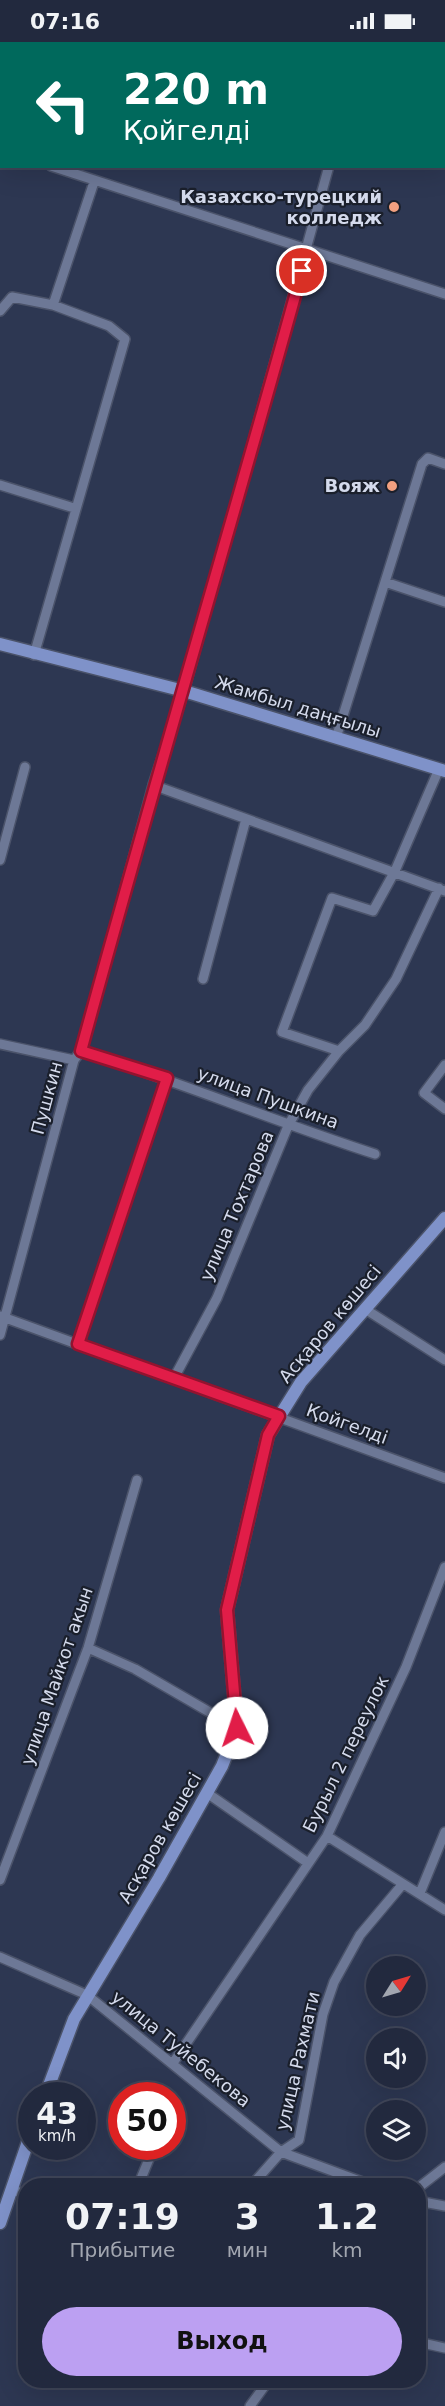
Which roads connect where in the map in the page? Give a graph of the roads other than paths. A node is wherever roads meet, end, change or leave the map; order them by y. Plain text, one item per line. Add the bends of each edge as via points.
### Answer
1 (56, 168) edge
2 (328, 168) edge
3 (94, 182) junction
4 (308, 249) junction
5 (445, 294) edge
6 (53, 305) junction
7 (0, 311) edge
8 (445, 464) edge
9 (0, 485) edge
10 (74, 508) junction
11 (385, 582) junction
12 (445, 602) edge
13 (0, 644) edge
14 (34, 655) junction
15 (184, 691) junction
16 (336, 738) junction
17 (25, 766) dead end
18 (442, 770) edge
19 (153, 785) junction
20 (246, 819) junction
21 (3, 835) edge
22 (0, 860) edge
23 (395, 871) junction
24 (442, 889) edge
25 (202, 979) dead end
26 (0, 1044) edge
27 (81, 1051) junction
28 (339, 1052) junction
29 (74, 1059) junction
30 (445, 1065) edge
31 (167, 1078) junction
32 (445, 1109) edge
33 (288, 1126) junction
34 (375, 1154) dead end
35 (445, 1218) edge
36 (365, 1309) junction
37 (3, 1317) edge
38 (0, 1335) edge
39 (78, 1344) junction
40 (445, 1360) edge
41 (174, 1378) junction
42 (279, 1416) junction
43 (445, 1478) edge
44 (137, 1480) dead end
45 (445, 1567) edge
46 (88, 1648) junction
47 (237, 1728) junction
48 (207, 1792) junction
49 (445, 1831) edge
50 (327, 1836) junction
51 (308, 1863) junction
52 (0, 1880) edge
53 (402, 1885) junction
54 (420, 1893) junction
55 (445, 1910) edge
56 (0, 1957) edge
57 (87, 1995) junction
58 (173, 2063) junction
59 (50, 2082) edge
60 (281, 2152) junction
61 (21, 2160) edge
62 (149, 2160) edge
63 (445, 2167) edge
64 (141, 2178) edge
65 (258, 2178) edge
66 (351, 2178) edge
67 (426, 2182) edge
68 (11, 2189) junction
69 (18, 2192) edge
70 (426, 2202) edge
71 (445, 2206) edge
72 (0, 2223) edge
73 (426, 2344) edge
74 (445, 2348) edge
75 (263, 2388) edge
76 (250, 2406) edge

1 - 3 street
2 - 4 street, Пушкин
3 - 4 street
3 - 6 street
4 - 5 street
4 - 15 street, Пушкин
6 - 7 street via 12,297
6 - 10 street via 109,326 125,339
8 - 11 street via 428,458 423,461
9 - 10 street
10 - 14 street
11 - 12 street
11 - 16 street
13 - 14 main road, Жамбыл даңғылы
14 - 15 main road, Жамбыл даңғылы
15 - 16 main road, Жамбыл даңғылы
15 - 19 street, Пушкин
16 - 18 main road, Жамбыл даңғылы
17 - 21 street
18 - 23 street
19 - 20 street
19 - 27 street, Пушкин
20 - 23 street
20 - 25 street
21 - 22 street
23 - 24 street
23 - 28 street via 373,911 332,898 282,1032
24 - 28 street, улица Тохтарова via 396,979 366,1025
26 - 29 street
27 - 29 street, Пушкин
27 - 31 street, улица Пушкина
28 - 33 street, улица Тохтарова via 308,1090
29 - 37 street, Пушкин
30 - 32 street via 424,1094
31 - 33 street, улица Пушкина
31 - 39 street
33 - 34 street, улица Пушкина
33 - 41 street, улица Тохтарова via 216,1298
35 - 36 main road, Асқаров көшесі
36 - 40 street
36 - 42 main road, Асқаров көшесі via 301,1382
37 - 38 street, Пушкин
37 - 39 street, Қойгелді
39 - 41 street, Қойгелді
41 - 42 street, Қойгелді
42 - 43 street, Қойгелді
42 - 47 main road, Асқаров көшесі via 268,1435 227,1610
44 - 46 street, улица Майкот акын
45 - 50 street, Бурыл 2 переулок via 406,1667
46 - 47 street via 135,1669
46 - 52 street, улица Майкот акын
47 - 48 main road, Асқаров көшесі
48 - 51 street
48 - 57 main road, Асқаров көшесі
49 - 54 street
50 - 51 street, Бурыл 2 переулок
50 - 53 street
51 - 58 street, Бурыл 2 переулок
53 - 54 street
53 - 60 street, улица Рахмати via 360,1935 334,1982 323,2014 299,2140
54 - 55 street
56 - 57 street, улица Туйебекова
57 - 58 street, улица Туйебекова
57 - 59 main road, Асқаров көшесі
58 - 60 street, улица Туйебекова
60 - 65 street
60 - 66 street, улица Туйебекова
61 - 68 main road
62 - 64 street
63 - 67 street
68 - 69 street
68 - 72 main road
70 - 71 street
73 - 74 street
75 - 76 street

